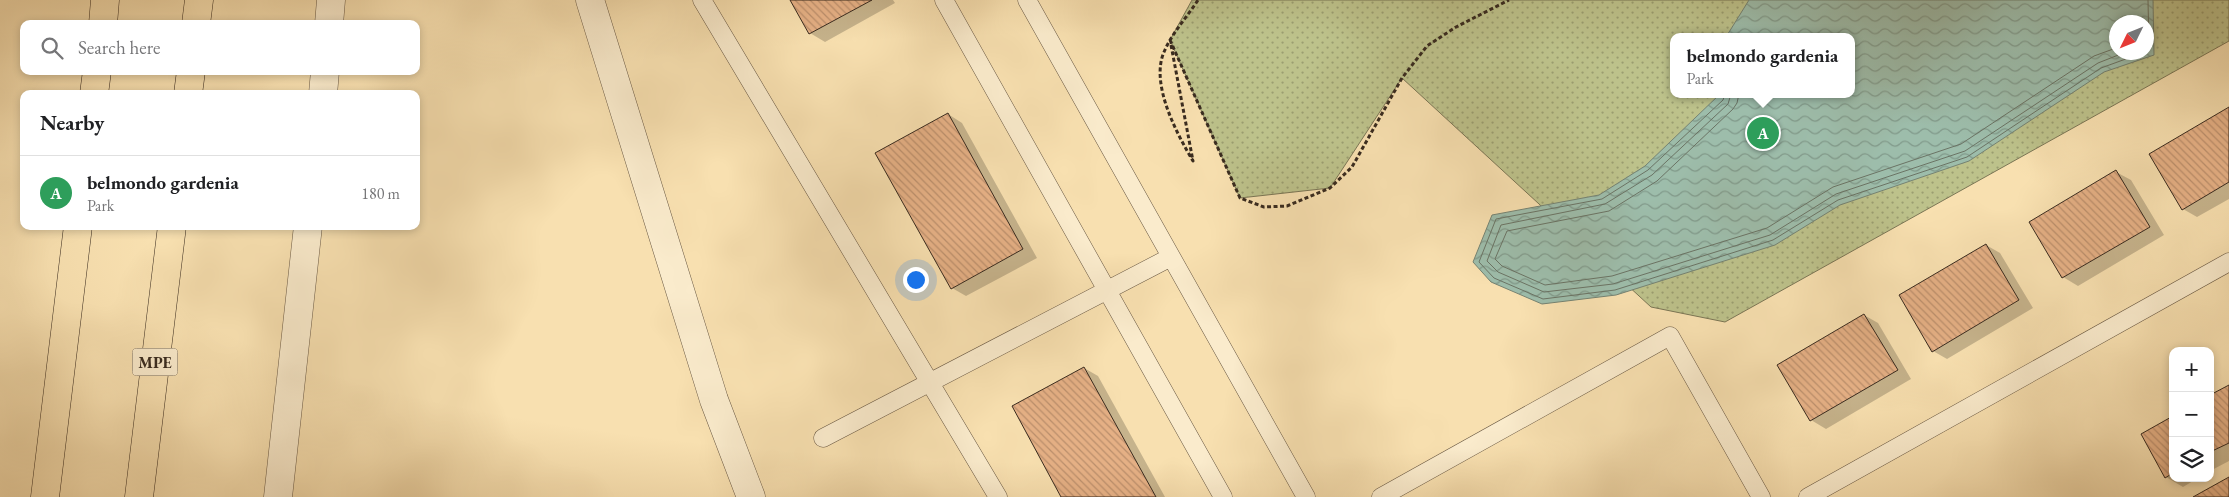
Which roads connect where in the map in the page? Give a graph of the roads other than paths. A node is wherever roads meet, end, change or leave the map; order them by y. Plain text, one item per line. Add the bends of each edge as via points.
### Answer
1 (105, 0) edge
2 (199, 0) edge
3 (331, 0) edge
4 (590, 0) edge
5 (702, 0) edge
6 (944, 0) edge
7 (1027, 0) edge
8 (102, 20) edge
9 (196, 20) edge
10 (329, 20) edge
11 (96, 75) edge
12 (190, 75) edge
13 (324, 75) edge
14 (95, 90) edge
15 (188, 90) edge
16 (323, 90) edge
17 (78, 230) edge
18 (172, 230) edge
19 (308, 230) edge
20 (1171, 257) junction
21 (2229, 262) edge
22 (1107, 291) junction
23 (930, 383) junction
24 (823, 438) dead end
25 (45, 497) edge
26 (139, 497) edge
27 (278, 497) edge
28 (751, 497) edge
29 (998, 497) edge
30 (1223, 497) edge
31 (1306, 497) edge
32 (1381, 497) edge
33 (1761, 497) edge
34 (1808, 497) edge

1 - 8 highway
2 - 9 highway
3 - 10 street
4 - 28 street via 714,400
5 - 23 lane
6 - 22 lane
7 - 20 lane
11 - 14 highway
12 - 15 highway
13 - 16 street
17 - 25 highway
18 - 26 highway, MPE
19 - 27 street
20 - 22 lane
20 - 31 lane
21 - 34 lane
22 - 23 lane
22 - 30 lane
23 - 24 lane
23 - 29 lane
32 - 33 lane via 1670,336

